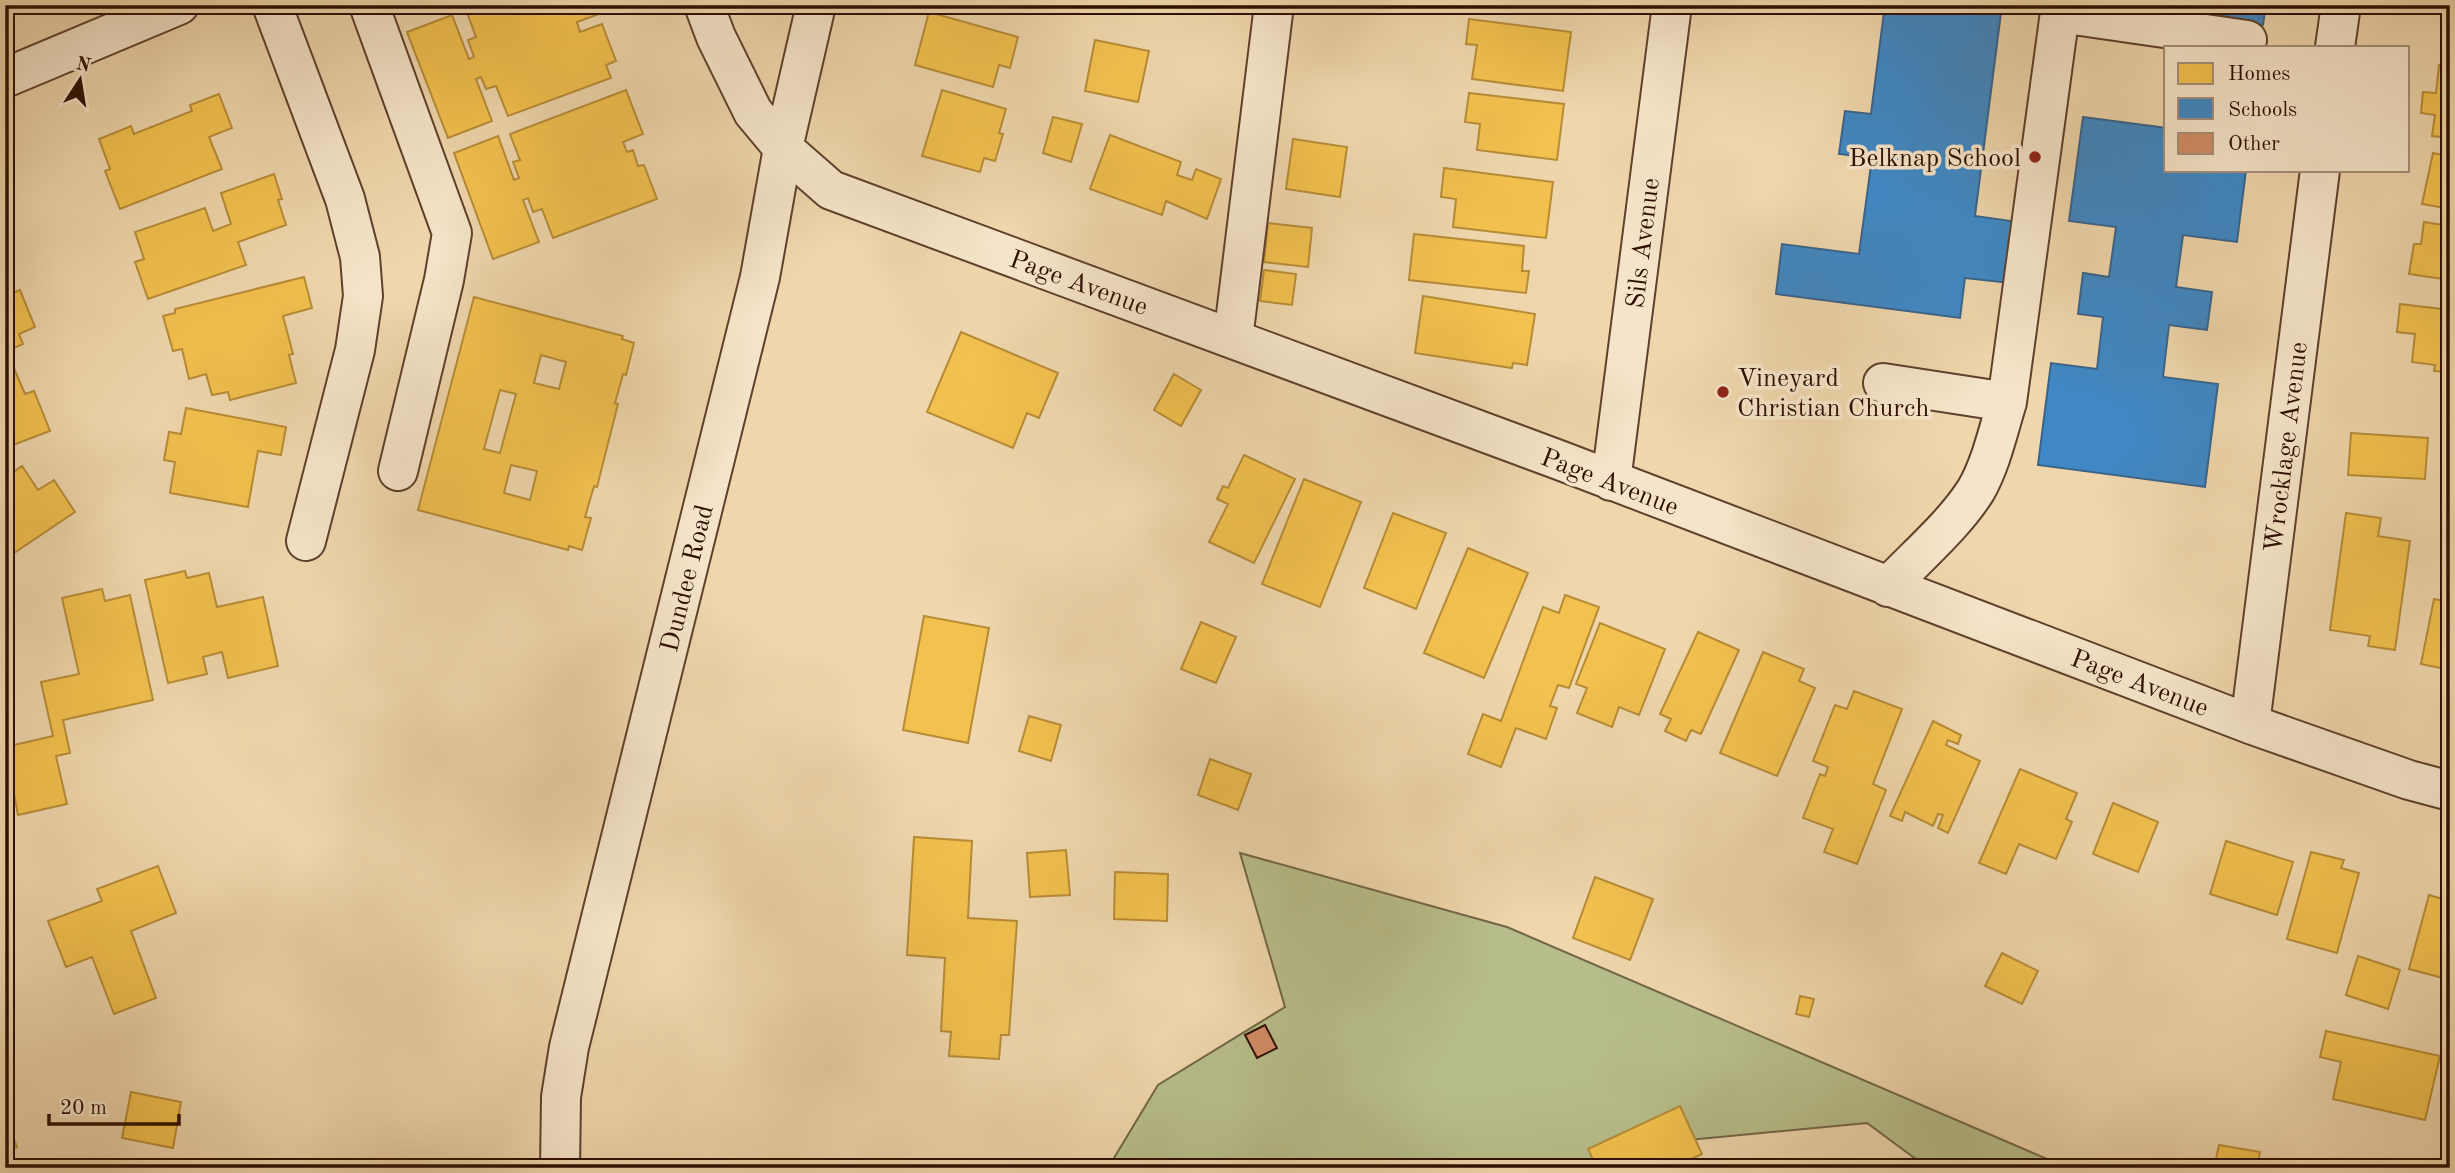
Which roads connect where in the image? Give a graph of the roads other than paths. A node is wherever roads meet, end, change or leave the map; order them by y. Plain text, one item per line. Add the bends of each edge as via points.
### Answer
1 (179, 5) edge
2 (272, 5) edge
3 (369, 5) edge
4 (704, 5) edge
5 (816, 5) edge
6 (1274, 5) edge
7 (1672, 5) edge
8 (2340, 5) edge
9 (2061, 9) edge
10 (2247, 40) dead end
11 (2335, 46) edge
12 (5, 78) edge
13 (783, 148) junction
14 (2320, 172) edge
15 (1233, 339) junction
16 (1883, 383) dead end
17 (2007, 402) junction
18 (397, 471) dead end
19 (1611, 481) junction
20 (306, 541) dead end
21 (1888, 587) junction
22 (2250, 724) junction
23 (2450, 791) edge
24 (560, 1168) edge

1 - 12 street
2 - 20 street via 345,199 360,257 363,296 355,351
3 - 18 street via 452,233
4 - 13 street via 753,112
5 - 13 street, Dundee Road
6 - 15 street
7 - 19 street, Sils Avenue
8 - 11 street
9 - 10 street
9 - 17 street
13 - 15 street, Page Avenue via 831,190
13 - 24 street, Dundee Road via 760,277 569,1046 561,1097
14 - 22 street, Wrocklage Avenue
15 - 19 street, Page Avenue
16 - 17 street
17 - 21 street via 1976,489
19 - 21 street, Page Avenue
21 - 22 street, Page Avenue
22 - 23 street, Page Avenue

